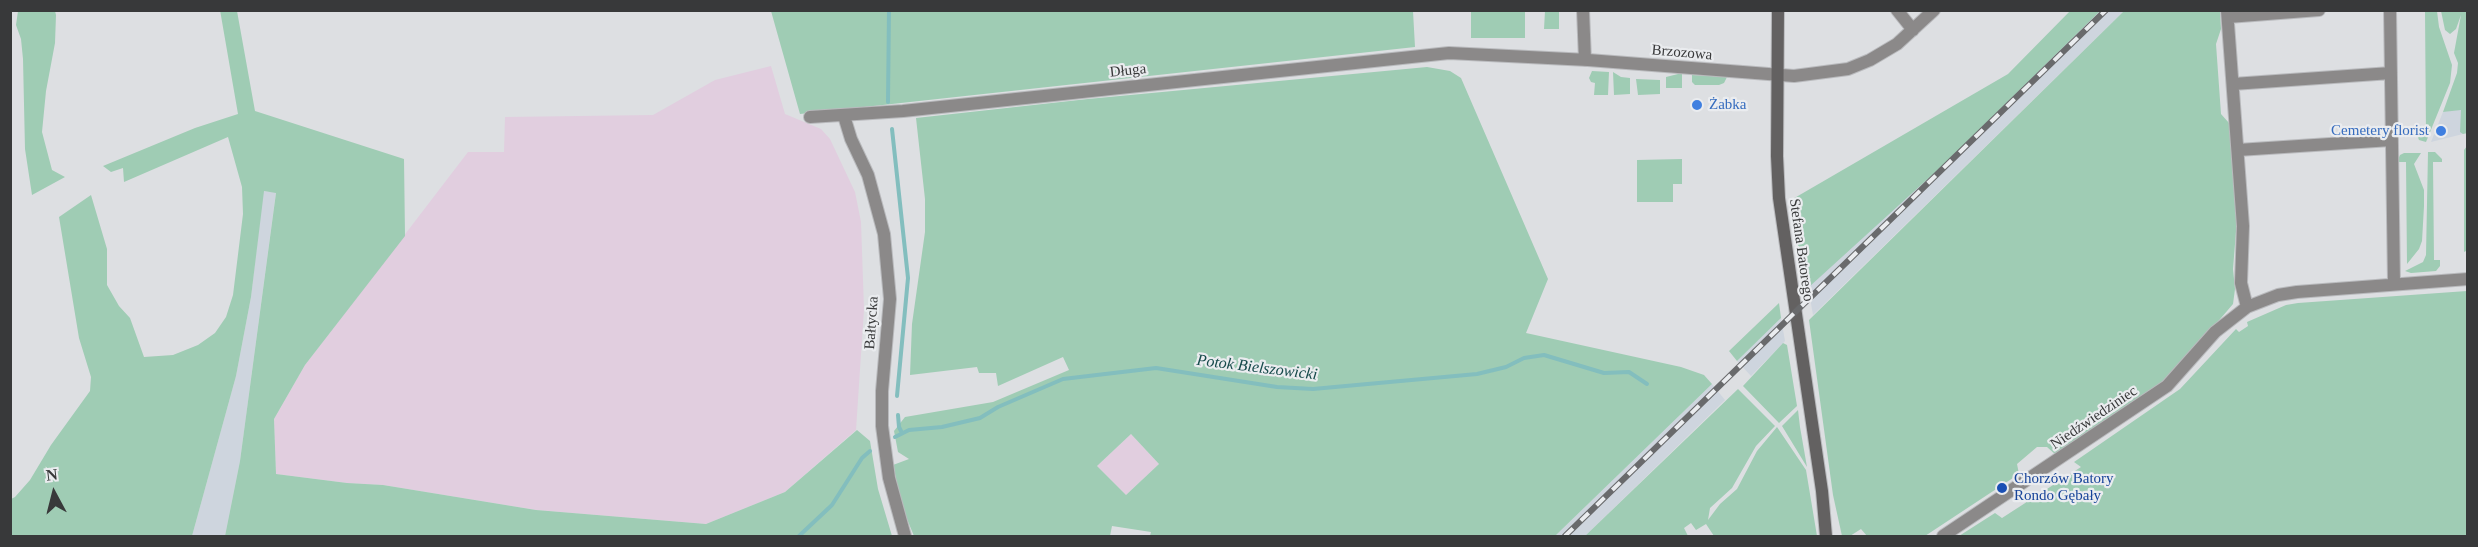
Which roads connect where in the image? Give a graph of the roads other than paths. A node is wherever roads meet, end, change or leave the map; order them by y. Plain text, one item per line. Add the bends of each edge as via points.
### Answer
1 (1583, 10) edge
2 (1778, 10) edge
3 (1897, 10) edge
4 (1934, 10) edge
5 (2319, 10) edge
6 (2390, 10) edge
7 (2228, 14) edge
8 (1913, 30) junction
9 (1449, 53) joint
10 (1585, 60) junction
11 (2391, 73) junction
12 (1777, 76) junction
13 (2233, 84) junction
14 (844, 116) junction
15 (810, 117) dead end
16 (2391, 140) junction
17 (2238, 150) junction
18 (2468, 279) edge
19 (2394, 284) junction
20 (2247, 307) junction
21 (1822, 491) junction
22 (905, 537) edge
23 (1826, 537) edge
24 (1833, 537) edge
25 (1943, 537) edge

1 - 10 street
2 - 12 street, Stefana Batorego
3 - 8 street
4 - 8 street, Brzozowa
5 - 7 street
6 - 11 street
7 - 13 street
8 - 12 street, Brzozowa via 1888,50 1848,69
9 - 10 street, Brzozowa
9 - 14 street, Długa
10 - 12 street, Brzozowa
11 - 13 street
11 - 16 street
12 - 21 street, Stefana Batorego via 1779,198
13 - 17 street
14 - 15 street, Długa
14 - 22 street, Bałtycka via 872,187 885,234 890,299 882,391 883,436
16 - 17 street
16 - 19 street
17 - 20 street via 2244,226 2241,283
18 - 19 street, Niedźwiedziniec
19 - 20 street, Niedźwiedziniec via 2297,291
20 - 25 street, Niedźwiedziniec via 2215,332 2167,386
21 - 23 street, Stefana Batorego
21 - 24 street, Stefana Batorego

